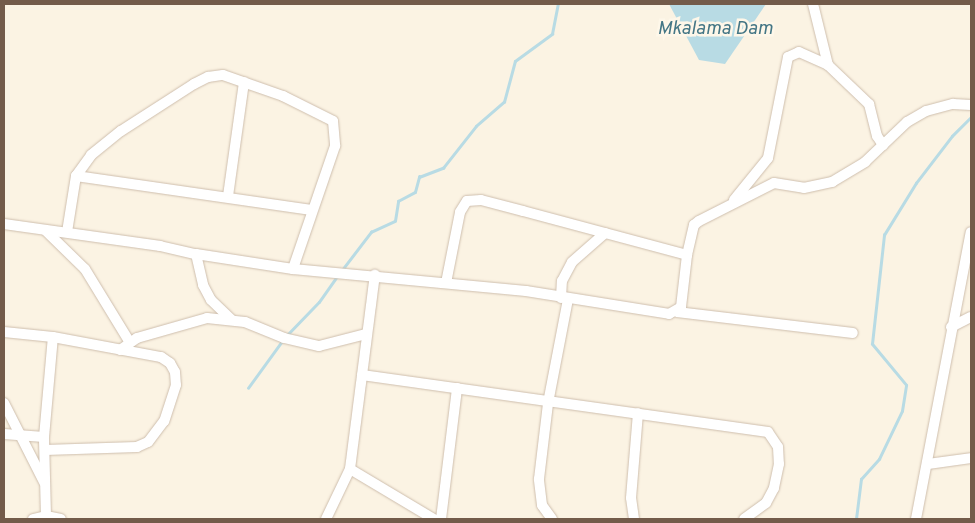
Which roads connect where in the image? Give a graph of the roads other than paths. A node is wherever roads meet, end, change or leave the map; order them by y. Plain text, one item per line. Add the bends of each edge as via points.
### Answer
1 (813, 4) edge
2 (828, 65) junction
3 (244, 82) junction
4 (971, 105) edge
5 (883, 145) junction
6 (76, 176) junction
7 (228, 196) junction
8 (729, 204) junction
9 (312, 210) junction
10 (4, 224) edge
11 (46, 231) junction
12 (67, 232) junction
13 (971, 232) edge
14 (604, 234) junction
15 (196, 254) junction
16 (687, 255) junction
17 (293, 269) junction
18 (375, 275) junction
19 (446, 283) junction
20 (565, 299) junction
21 (677, 312) junction
22 (971, 317) edge
23 (231, 318) junction
24 (951, 327) junction
25 (4, 332) edge
26 (853, 333) dead end
27 (366, 334) junction
28 (54, 338) junction
29 (129, 341) junction
30 (120, 350) junction
31 (362, 375) junction
32 (457, 388) junction
33 (4, 403) edge
34 (548, 403) junction
35 (638, 413) junction
36 (4, 434) edge
37 (19, 435) junction
38 (44, 437) junction
39 (45, 450) junction
40 (971, 458) edge
41 (928, 464) junction
42 (350, 469) junction
43 (44, 483) junction
44 (46, 516) junction
45 (33, 519) edge
46 (61, 519) edge
47 (326, 519) edge
48 (434, 519) edge
49 (441, 519) edge
50 (552, 519) edge
51 (634, 519) edge
52 (744, 519) edge
53 (916, 519) edge

1 - 2 street
2 - 5 street via 869,104 877,136
2 - 8 street via 799,52 788,57 768,158
3 - 6 street via 223,75 208,77 194,84 104,142 84,162
3 - 7 street
3 - 9 street via 310,107 333,121 335,146
4 - 5 street via 952,104 926,111 907,122
5 - 8 street via 866,162 832,182 804,188 774,183
6 - 7 street
6 - 12 street
7 - 9 street
8 - 16 street via 694,225
9 - 17 street
10 - 11 street
11 - 12 street
11 - 29 street via 85,269
12 - 15 street
13 - 24 street
14 - 16 street
14 - 19 street via 489,202 467,201 460,212
14 - 20 street via 572,262 562,281
15 - 17 street
15 - 23 street via 203,285 211,300
16 - 21 street via 682,307
17 - 18 street
18 - 19 street
18 - 27 street
19 - 20 street via 526,291
20 - 21 street via 669,314
20 - 34 street
21 - 26 street
22 - 24 street
23 - 27 street via 319,346
23 - 29 street via 193,320
24 - 41 street
25 - 28 street
27 - 31 street
28 - 30 street
28 - 38 street
29 - 30 street
30 - 39 street via 161,357 175,372 170,403 158,433 137,446
31 - 32 street
31 - 42 street
32 - 34 street
32 - 49 street
33 - 37 street
34 - 35 street
34 - 50 street via 539,479 542,505
35 - 51 street via 632,498
35 - 52 street via 768,432 778,447 779,464 774,488 766,503
36 - 37 street
37 - 38 street
37 - 43 street
38 - 39 street
39 - 43 street
40 - 41 street
41 - 53 street
42 - 47 street
42 - 48 street
43 - 44 street
44 - 45 street
44 - 46 street

